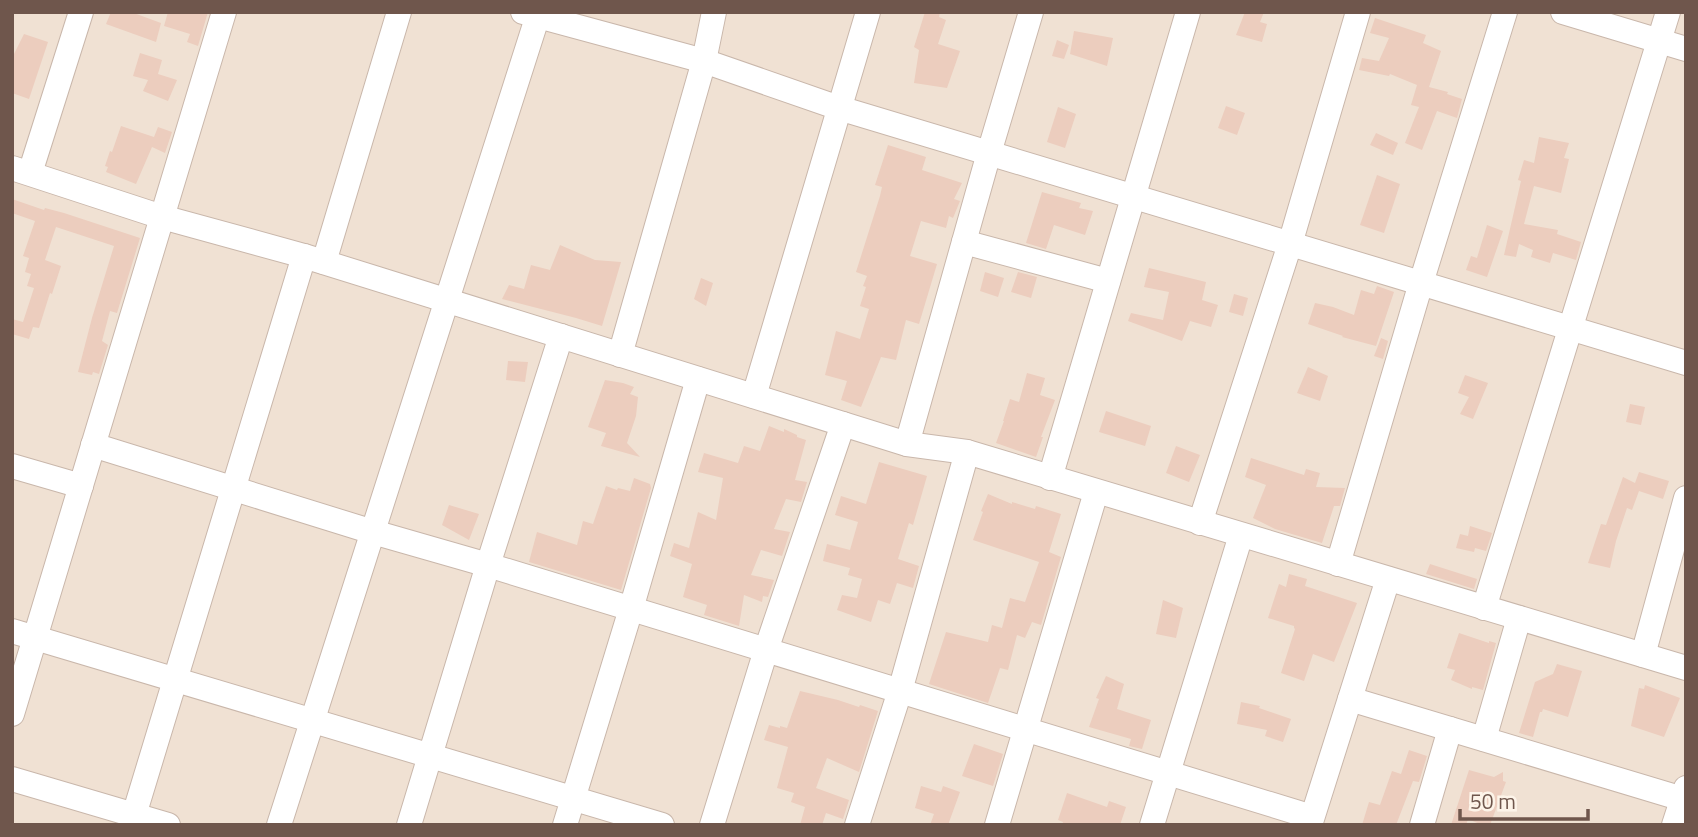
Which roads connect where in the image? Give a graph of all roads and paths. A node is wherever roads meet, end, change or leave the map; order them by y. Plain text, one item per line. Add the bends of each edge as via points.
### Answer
1 (81, 12) edge
2 (224, 12) edge
3 (399, 12) edge
4 (714, 12) edge
5 (868, 12) edge
6 (1031, 12) edge
7 (1188, 12) edge
8 (1358, 12) edge
9 (1505, 12) edge
10 (1563, 12) edge
11 (1668, 12) edge
12 (533, 14) edge
13 (1660, 41) junction
14 (1686, 49) edge
15 (704, 61) junction
16 (839, 108) junction
17 (989, 153) junction
18 (21, 171) edge
19 (1133, 196) junction
20 (163, 216) junction
21 (964, 242) junction
22 (1290, 244) junction
23 (314, 259) junction
24 (1108, 282) junction
25 (1421, 283) junction
26 (447, 300) junction
27 (1571, 328) junction
28 (561, 336) junction
29 (620, 355) junction
30 (1686, 363) edge
31 (698, 379) junction
32 (754, 396) junction
33 (843, 424) junction
34 (907, 444) junction
35 (93, 445) junction
36 (967, 452) junction
37 (12, 466) edge
38 (1050, 478) junction
39 (81, 486) junction
40 (233, 488) junction
41 (1096, 492) junction
42 (1686, 498) edge
43 (1200, 523) junction
44 (373, 532) junction
45 (1241, 535) junction
46 (1338, 564) junction
47 (488, 565) junction
48 (1388, 579) junction
49 (1484, 608) junction
50 (631, 609) junction
51 (1519, 618) junction
52 (24, 634) edge
53 (766, 650) junction
54 (1643, 655) junction
55 (1686, 668) edge
56 (175, 679) junction
57 (900, 691) junction
58 (1350, 699) junction
59 (12, 714) edge
60 (313, 720) junction
61 (1025, 729) junction
62 (1450, 729) junction
63 (1483, 739) junction
64 (429, 755) junction
65 (1168, 773) junction
66 (12, 779) edge
67 (1685, 796) edge
68 (573, 798) junction
69 (133, 820) edge
70 (1311, 821) edge
71 (168, 825) edge
72 (279, 825) edge
73 (409, 825) edge
74 (565, 825) edge
75 (662, 825) edge
76 (712, 825) edge
77 (857, 825) edge
78 (997, 825) edge
79 (1152, 825) edge
80 (1422, 825) edge
81 (1674, 825) edge

1 - 18 street
2 - 20 street
3 - 23 street
4 - 15 street
5 - 16 street
6 - 17 street
7 - 19 street
8 - 22 street
9 - 25 street
10 - 13 street
11 - 13 street
12 - 15 street
12 - 26 street
13 - 14 street
13 - 27 street
15 - 16 street
15 - 29 street
16 - 17 street
16 - 32 street
17 - 19 street
17 - 21 street
18 - 20 street
19 - 22 street
19 - 24 street
20 - 23 street
20 - 35 street
21 - 24 street
21 - 34 street
22 - 25 street
22 - 43 street
23 - 26 street
23 - 40 street
24 - 38 street
25 - 27 street
25 - 46 street
26 - 28 street
26 - 44 street
27 - 30 street
27 - 49 street
28 - 29 street
28 - 47 street
29 - 31 street
31 - 32 street
31 - 50 street
32 - 33 street
33 - 34 street
33 - 53 street
34 - 36 street
35 - 39 street
35 - 40 street
36 - 38 street
36 - 57 street
37 - 39 street
38 - 41 street
39 - 52 street
40 - 44 street
40 - 56 street
41 - 43 street
41 - 61 street
42 - 54 street
43 - 45 street
44 - 47 street
44 - 60 street
45 - 46 street
45 - 65 street
46 - 48 street
47 - 50 street
47 - 64 street
48 - 49 street
48 - 58 street
49 - 51 street
50 - 53 street
50 - 68 street
51 - 54 street
51 - 63 street
52 - 56 street
52 - 59 street
53 - 57 street
53 - 76 street
54 - 55 street
56 - 60 street
56 - 69 street
57 - 61 street
57 - 77 street
58 - 62 street
58 - 70 street
60 - 64 street
60 - 72 street
61 - 65 street
61 - 78 street
62 - 63 street
62 - 80 street
63 - 67 street
64 - 68 street
64 - 73 street
65 - 70 street
65 - 79 street
66 - 69 street
67 - 81 street
68 - 74 street
68 - 75 street
69 - 71 street

